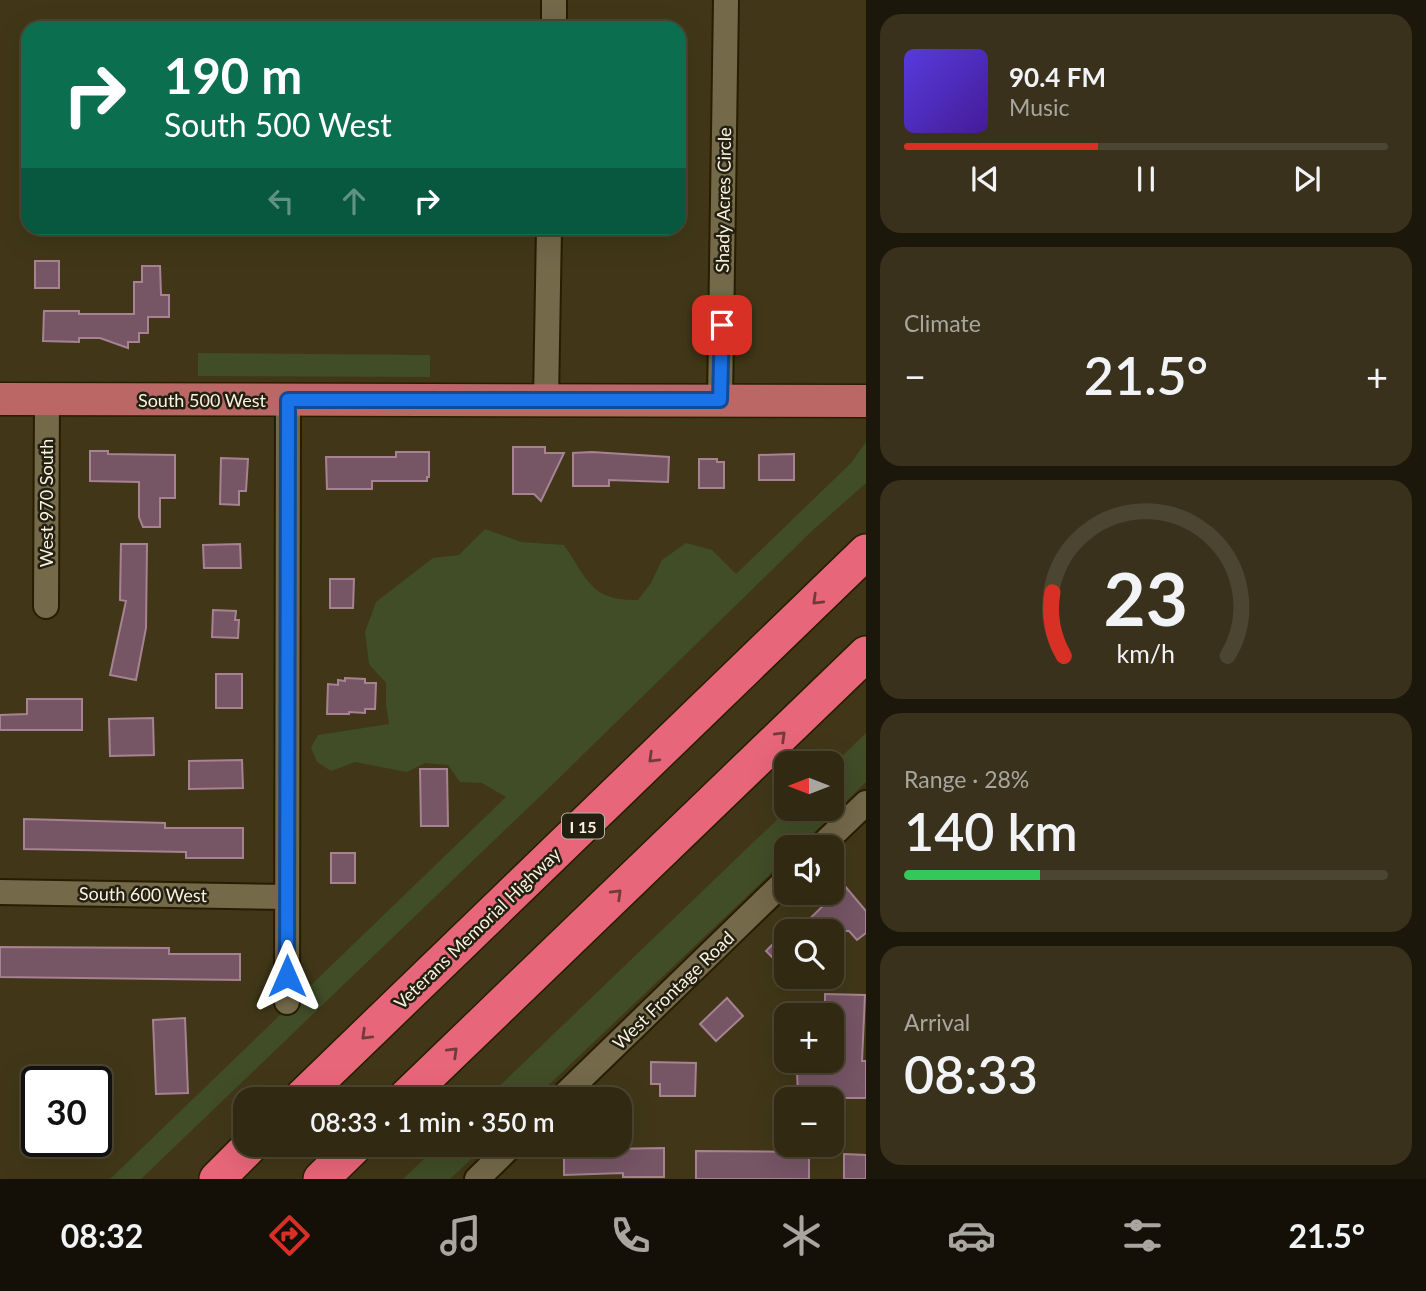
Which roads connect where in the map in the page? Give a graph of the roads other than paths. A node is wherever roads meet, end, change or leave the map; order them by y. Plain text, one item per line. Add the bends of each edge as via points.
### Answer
1 (554, 0) edge
2 (726, 0) edge
3 (554, 21) edge
4 (549, 235) edge
5 (0, 399) edge
6 (47, 400) junction
7 (288, 400) junction
8 (546, 400) junction
9 (720, 400) junction
10 (866, 401) edge
11 (866, 552) edge
12 (46, 606) dead end
13 (866, 654) edge
14 (866, 803) edge
15 (833, 835) edge
16 (0, 892) edge
17 (774, 892) edge
18 (287, 897) junction
19 (287, 1002) dead end
20 (312, 1087) edge
21 (416, 1087) edge
22 (572, 1087) edge
23 (239, 1157) edge
24 (344, 1157) edge
25 (500, 1157) edge
26 (217, 1179) edge
27 (321, 1179) edge
28 (477, 1179) edge

1 - 3 street
2 - 9 street, Shady Acres Circle
4 - 8 street
5 - 6 main road, South 500 West
6 - 7 main road, South 500 West
6 - 12 street, West 970 South
7 - 8 main road, South 500 West
7 - 18 street
8 - 9 main road, South 500 West
9 - 10 main road, South 500 West
11 -> 20 highway, Veterans Memorial Highway / I 15
21 -> 13 highway
14 - 15 street
16 - 18 street, South 600 West
17 - 22 street, West Frontage Road
18 - 19 street
23 - 26 highway
24 - 27 highway
25 - 28 street

